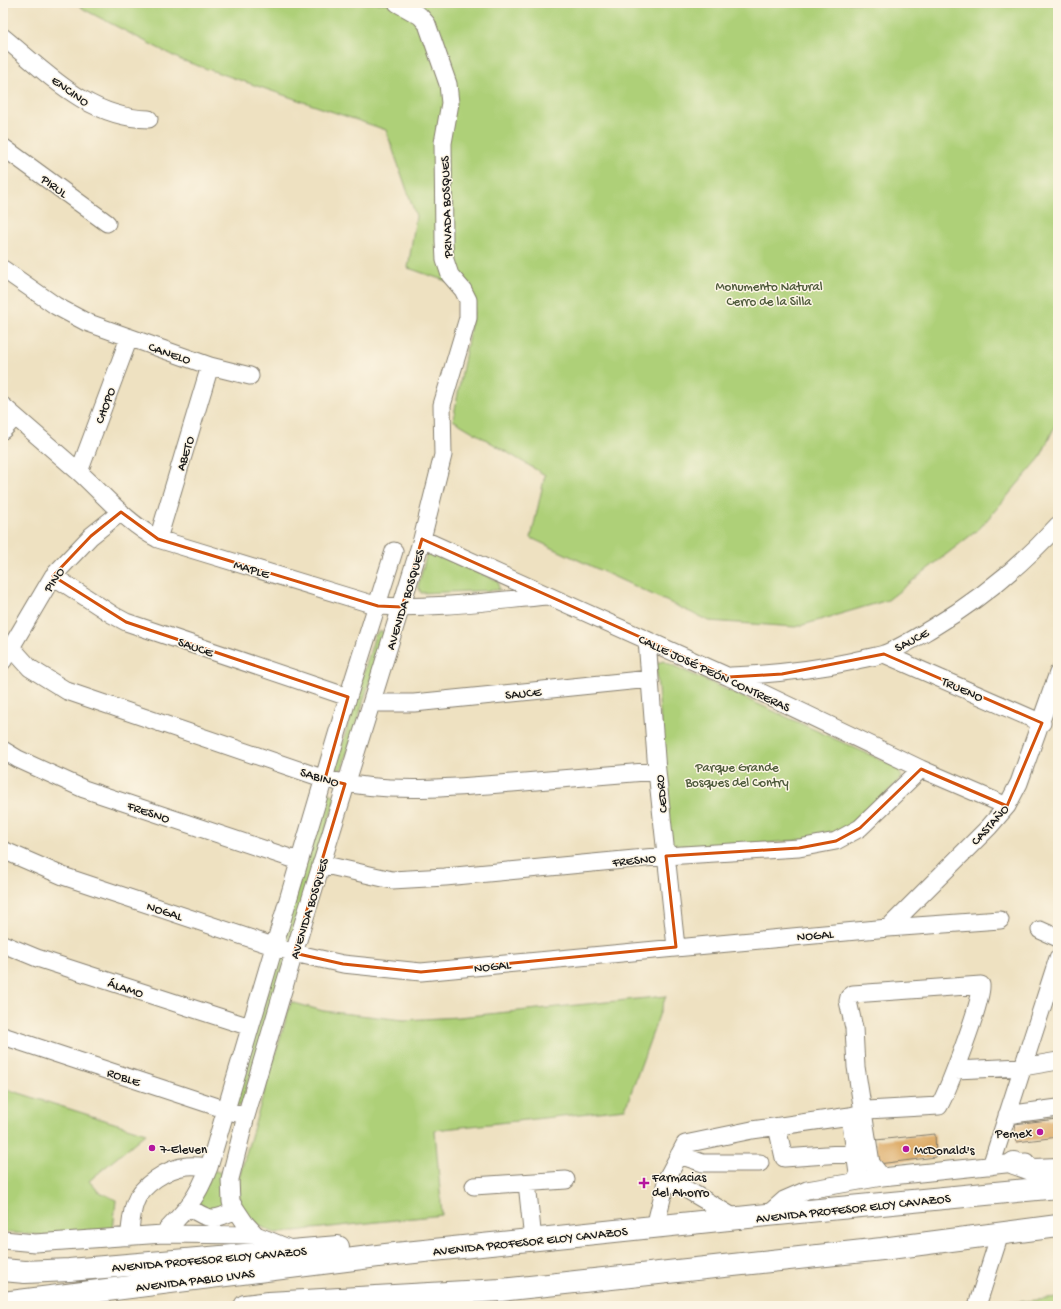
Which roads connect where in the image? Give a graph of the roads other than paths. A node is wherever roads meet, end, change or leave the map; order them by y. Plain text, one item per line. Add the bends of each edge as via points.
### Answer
1 (397, 3) edge
2 (3, 37) edge
3 (149, 119) dead end
4 (3, 147) edge
5 (107, 223) dead end
6 (3, 269) edge
7 (129, 338) junction
8 (210, 366) junction
9 (250, 376) dead end
10 (9, 411) edge
11 (3, 430) edge
12 (79, 472) junction
13 (121, 512) junction
14 (1058, 525) edge
15 (158, 539) junction
16 (422, 539) junction
17 (394, 551) dead end
18 (53, 576) junction
19 (550, 596) junction
20 (378, 606) junction
21 (402, 608) junction
22 (647, 640) junction
23 (7, 654) edge
24 (884, 654) junction
25 (1058, 673) edge
26 (730, 676) junction
27 (650, 679) junction
28 (348, 697) junction
29 (372, 703) junction
30 (1042, 723) junction
31 (3, 750) edge
32 (921, 769) junction
33 (657, 771) junction
34 (325, 779) junction
35 (345, 784) junction
36 (1007, 806) junction
37 (3, 850) edge
38 (666, 856) junction
39 (299, 861) junction
40 (321, 864) junction
41 (1000, 920) dead end
42 (888, 928) junction
43 (1040, 930) dead end
44 (1058, 938) edge
45 (3, 944) edge
46 (274, 946) junction
47 (676, 947) junction
48 (294, 952) junction
49 (1058, 958) edge
50 (250, 1027) junction
51 (3, 1036) edge
52 (1058, 1061) edge
53 (1023, 1066) junction
54 (955, 1070) junction
55 (1058, 1108) edge
56 (226, 1110) junction
57 (856, 1114) junction
58 (1007, 1115) junction
59 (246, 1116) junction
60 (777, 1127) junction
61 (855, 1153) junction
62 (679, 1155) junction
63 (1058, 1158) edge
64 (760, 1163) dead end
65 (1014, 1163) junction
66 (991, 1166) junction
67 (209, 1167) junction
68 (1058, 1169) edge
69 (882, 1177) junction
70 (667, 1178) junction
71 (566, 1180) dead end
72 (859, 1181) junction
73 (527, 1183) junction
74 (474, 1186) dead end
75 (1058, 1187) edge
76 (189, 1207) junction
77 (235, 1210) junction
78 (768, 1215) junction
79 (735, 1218) junction
80 (1057, 1224) edge
81 (655, 1227) junction
82 (163, 1234) junction
83 (1000, 1234) junction
84 (256, 1235) junction
85 (129, 1237) junction
86 (3, 1240) edge
87 (533, 1240) junction
88 (293, 1250) junction
89 (386, 1255) junction
90 (3, 1270) edge
91 (501, 1290) junction
92 (3, 1303) edge
93 (245, 1306) edge
94 (460, 1306) edge
95 (977, 1306) edge

1 - 16 street, PRIVADA BOSQUES via 420,16 427,24 448,84 450,103 443,150 444,247 450,275 466,294 469,309 442,404 443,455
2 - 3 street, ENCINO via 82,100 109,113 131,119
4 - 5 street, PIRUL
6 - 7 street, CANELO via 56,306 86,322
7 - 8 street, CANELO
7 - 12 street, CHOPO
8 - 9 street, CANELO
8 - 15 street, ABETO
10 - 11 street
10 - 12 street, MAPLE
12 - 13 street, MAPLE
13 - 15 street, MAPLE
13 - 18 street, PINO via 91,536
14 - 24 street, SAUCE via 1002,580 956,614
15 - 20 street, MAPLE
16 - 19 street, CALLE JOSÉ PEÓN CONTRERAS
16 - 21 street, AVENIDA BOSQUES
17 - 20 street, AVENIDA BOSQUES
18 - 23 street, PINO
18 - 28 street, SAUCE via 126,622
19 - 21 street, MAPLE
19 - 22 street, CALLE JOSÉ PEÓN CONTRERAS
20 - 21 street, MAPLE
20 - 28 street, AVENIDA BOSQUES
21 - 29 street, AVENIDA BOSQUES
22 - 26 street, CALLE JOSÉ PEÓN CONTRERAS
22 - 27 street, CEDRO
23 - 34 street, SABINO via 67,691
24 - 26 street, SAUCE via 782,674
24 - 30 street, TRUENO
25 - 30 street, CASTAÑO
26 - 32 street, CALLE JOSÉ PEÓN CONTRERAS
27 - 29 street, SAUCE via 414,703
27 - 33 street, CEDRO
28 - 34 street, AVENIDA BOSQUES
29 - 35 street, AVENIDA BOSQUES
30 - 36 street, CASTAÑO via 1019,783
31 - 39 street, FRESNO via 84,789
32 - 36 street, CALLE JOSÉ PEÓN CONTRERAS
32 - 38 street, FRESNO via 860,828 836,841 799,848
33 - 35 street, SABINO via 449,788 403,789
33 - 38 street, CEDRO
34 - 35 street, SABINO
34 - 39 street, AVENIDA BOSQUES
35 - 40 street, AVENIDA BOSQUES
36 - 42 street, CASTAÑO via 990,827
37 - 46 street, NOGAL via 63,876
38 - 40 street, FRESNO via 392,880
38 - 47 street, CEDRO
39 - 46 street, AVENIDA BOSQUES
40 - 48 street, AVENIDA BOSQUES
41 - 42 street, NOGAL
42 - 47 street, NOGAL
43 - 44 street
45 - 50 street, ÁLAMO via 37,958
46 - 48 street, NOGAL
46 - 50 street, AVENIDA BOSQUES
47 - 48 street, NOGAL via 421,972 343,964
48 - 59 street, AVENIDA BOSQUES
49 - 53 street
50 - 56 street, AVENIDA BOSQUES
51 - 56 street, ROBLE
52 - 53 street
53 - 54 street
53 - 58 street
54 - 57 street via 939,1106 867,1110
54 - 57 street via 973,1020 981,985 853,994 848,1001 854,1028
55 - 58 street
56 - 59 street, ROBLE
56 - 67 street, AVENIDA BOSQUES
57 - 60 street
57 - 61 street
57 - 69 street via 871,1163
58 - 66 street
59 - 77 street, AVENIDA BOSQUES via 230,1179 229,1191
60 - 61 street via 782,1156 785,1159
60 - 62 street via 685,1144
61 - 72 street
62 - 64 street via 703,1164
62 - 70 street
63 - 65 street
65 - 66 street
65 - 68 main road via 1034,1170
66 - 69 street
67 - 76 street, AVENIDA BOSQUES
67 - 85 street via 185,1166 162,1176 147,1187 135,1202
69 - 72 street
70 - 79 street
70 - 81 street
71 - 73 street
72 - 78 street via 807,1190 784,1200
73 - 74 street
73 - 87 street
75 - 78 main road, AVENIDA PROFESOR ELOY CAVAZOS
76 - 77 street via 201,1215 214,1219
76 - 82 street, AVENIDA BOSQUES
77 - 84 street, AVENIDA BOSQUES
78 - 79 main road, AVENIDA PROFESOR ELOY CAVAZOS
79 - 81 main road, AVENIDA PROFESOR ELOY CAVAZOS
80 - 83 main road
81 - 87 main road, AVENIDA PROFESOR ELOY CAVAZOS
82 - 84 street
82 - 85 street
83 - 91 main road
83 - 95 street
84 - 88 street, AVENIDA BOSQUES
85 - 86 street via 35,1243
87 - 89 main road, AVENIDA PROFESOR ELOY CAVAZOS
88 - 89 main road, AVENIDA PROFESOR ELOY CAVAZOS via 356,1247
88 - 90 main road, AVENIDA PROFESOR ELOY CAVAZOS via 69,1270
89 - 92 main road, AVENIDA PABLO LIVAS
91 - 93 main road
91 - 94 main road

